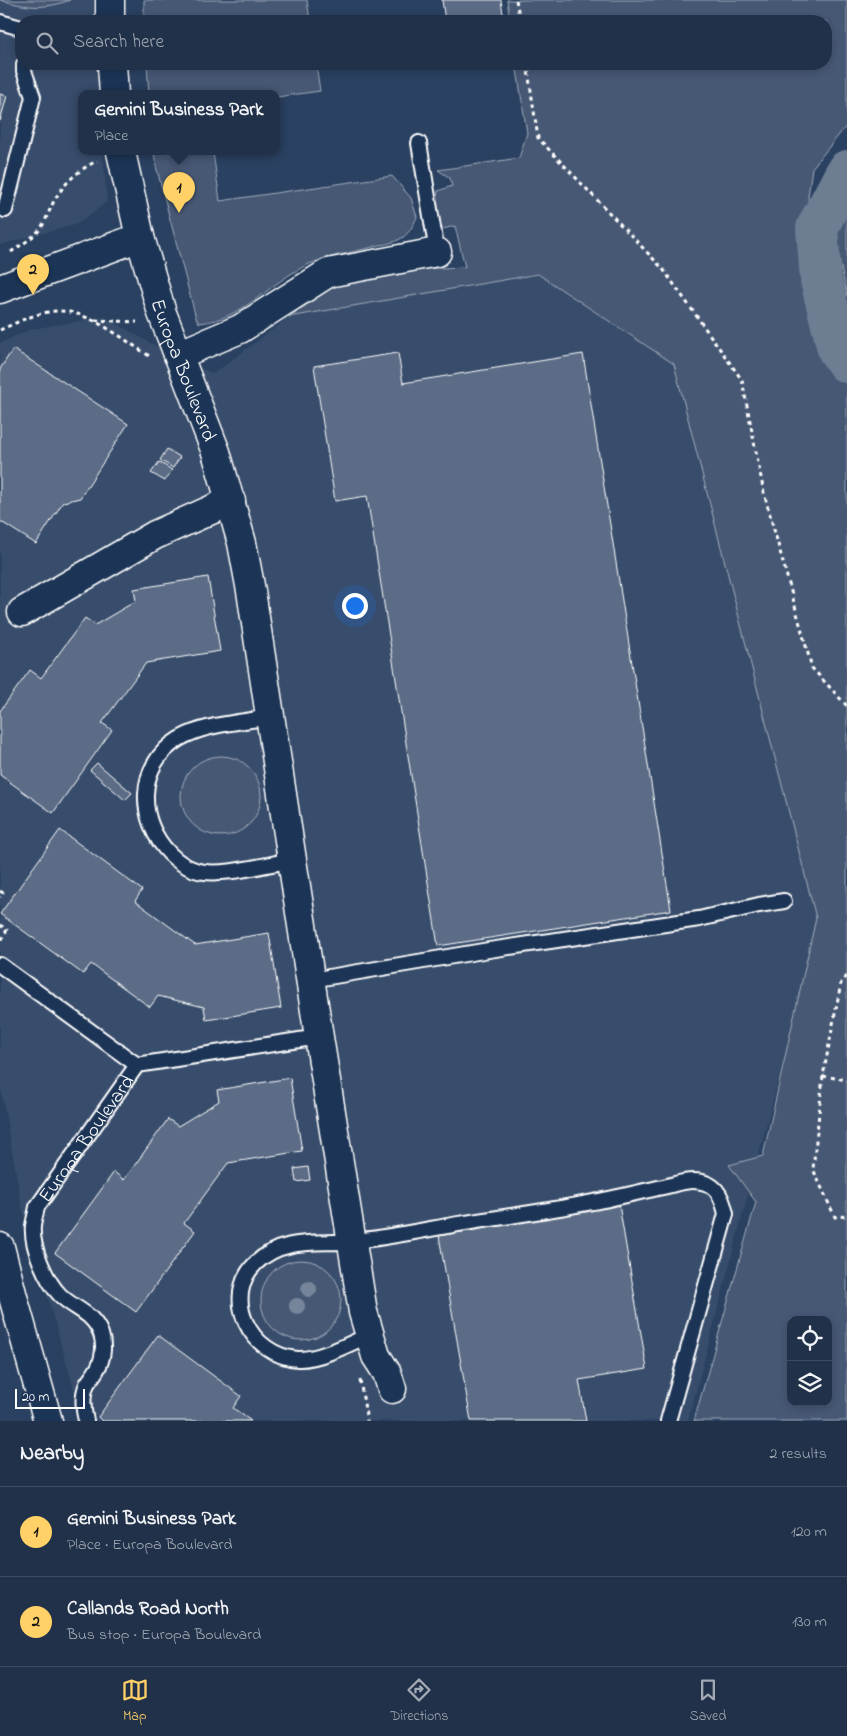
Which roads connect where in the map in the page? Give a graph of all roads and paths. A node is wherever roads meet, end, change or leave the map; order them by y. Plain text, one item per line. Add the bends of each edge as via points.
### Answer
1 (110, 0) edge
2 (516, 0) edge
3 (110, 15) edge
4 (519, 15) edge
5 (0, 22) edge
6 (15, 26) edge
7 (24, 70) edge
8 (112, 70) edge
9 (528, 70) edge
10 (114, 90) edge
11 (419, 144) dead end
12 (113, 155) edge
13 (122, 155) edge
14 (4, 210) dead end
15 (140, 237) junction
16 (11, 252) dead end
17 (437, 252) joint
18 (0, 289) edge
19 (93, 320) junction
20 (137, 322) dead end
21 (0, 330) edge
22 (166, 357) junction
23 (231, 501) junction
24 (22, 612) dead end
25 (847, 706) edge
26 (271, 717) junction
27 (293, 860) junction
28 (0, 891) edge
29 (0, 897) edge
30 (784, 901) dead end
31 (0, 925) edge
32 (0, 941) edge
33 (0, 964) edge
34 (847, 976) edge
35 (311, 980) junction
36 (319, 1037) junction
37 (137, 1065) junction
38 (823, 1076) junction
39 (847, 1080) edge
40 (847, 1216) edge
41 (353, 1242) junction
42 (0, 1247) edge
43 (369, 1336) junction
44 (392, 1389) dead end
45 (48, 1421) edge
46 (86, 1421) edge
47 (668, 1421) edge

1 - 3 street
2 - 4 path
5 - 6 lane
7 - 14 lane via 33,97
8 - 10 street
9 - 25 path via 538,138 663,269 742,380 764,493 812,668
11 - 17 lane
12 - 16 path via 95,162 73,177 53,202 41,228
13 - 15 street, Europa Boulevard
15 - 18 street
15 - 22 street, Europa Boulevard via 162,313
17 - 22 street via 328,273 240,329
19 - 20 path
19 - 21 path via 70,312 49,312
19 - 22 path
22 - 23 street, Europa Boulevard via 213,444
23 - 24 street via 155,535
23 - 26 street, Europa Boulevard via 250,582
26 - 27 street, Europa Boulevard
26 - 27 lane via 203,729 179,739 161,754 149,775 145,797 149,821 160,844 178,861 195,870 214,874
27 - 35 street, Europa Boulevard
28 - 29 path via 3,893
30 - 35 lane via 698,919
31 - 32 path via 7,930
33 - 37 lane, Europa Boulevard
34 - 38 path via 841,983
35 - 36 street, Europa Boulevard
36 - 37 lane, Europa Boulevard
36 - 41 street, Europa Boulevard
37 - 46 lane, Europa Boulevard via 37,1207 33,1227 38,1255 48,1280 61,1296 96,1323 102,1335 103,1351 98,1369 87,1384 83,1398
38 - 39 path
38 - 40 path via 813,1169 835,1217
41 - 43 street, Europa Boulevard
41 - 43 lane via 302,1242 277,1249 252,1268 244,1280 240,1301 245,1323 258,1343 278,1356 299,1359 320,1355
41 - 47 lane via 592,1202 693,1181 711,1185 722,1197 726,1214
42 - 45 street
43 - 44 street, Europa Boulevard

